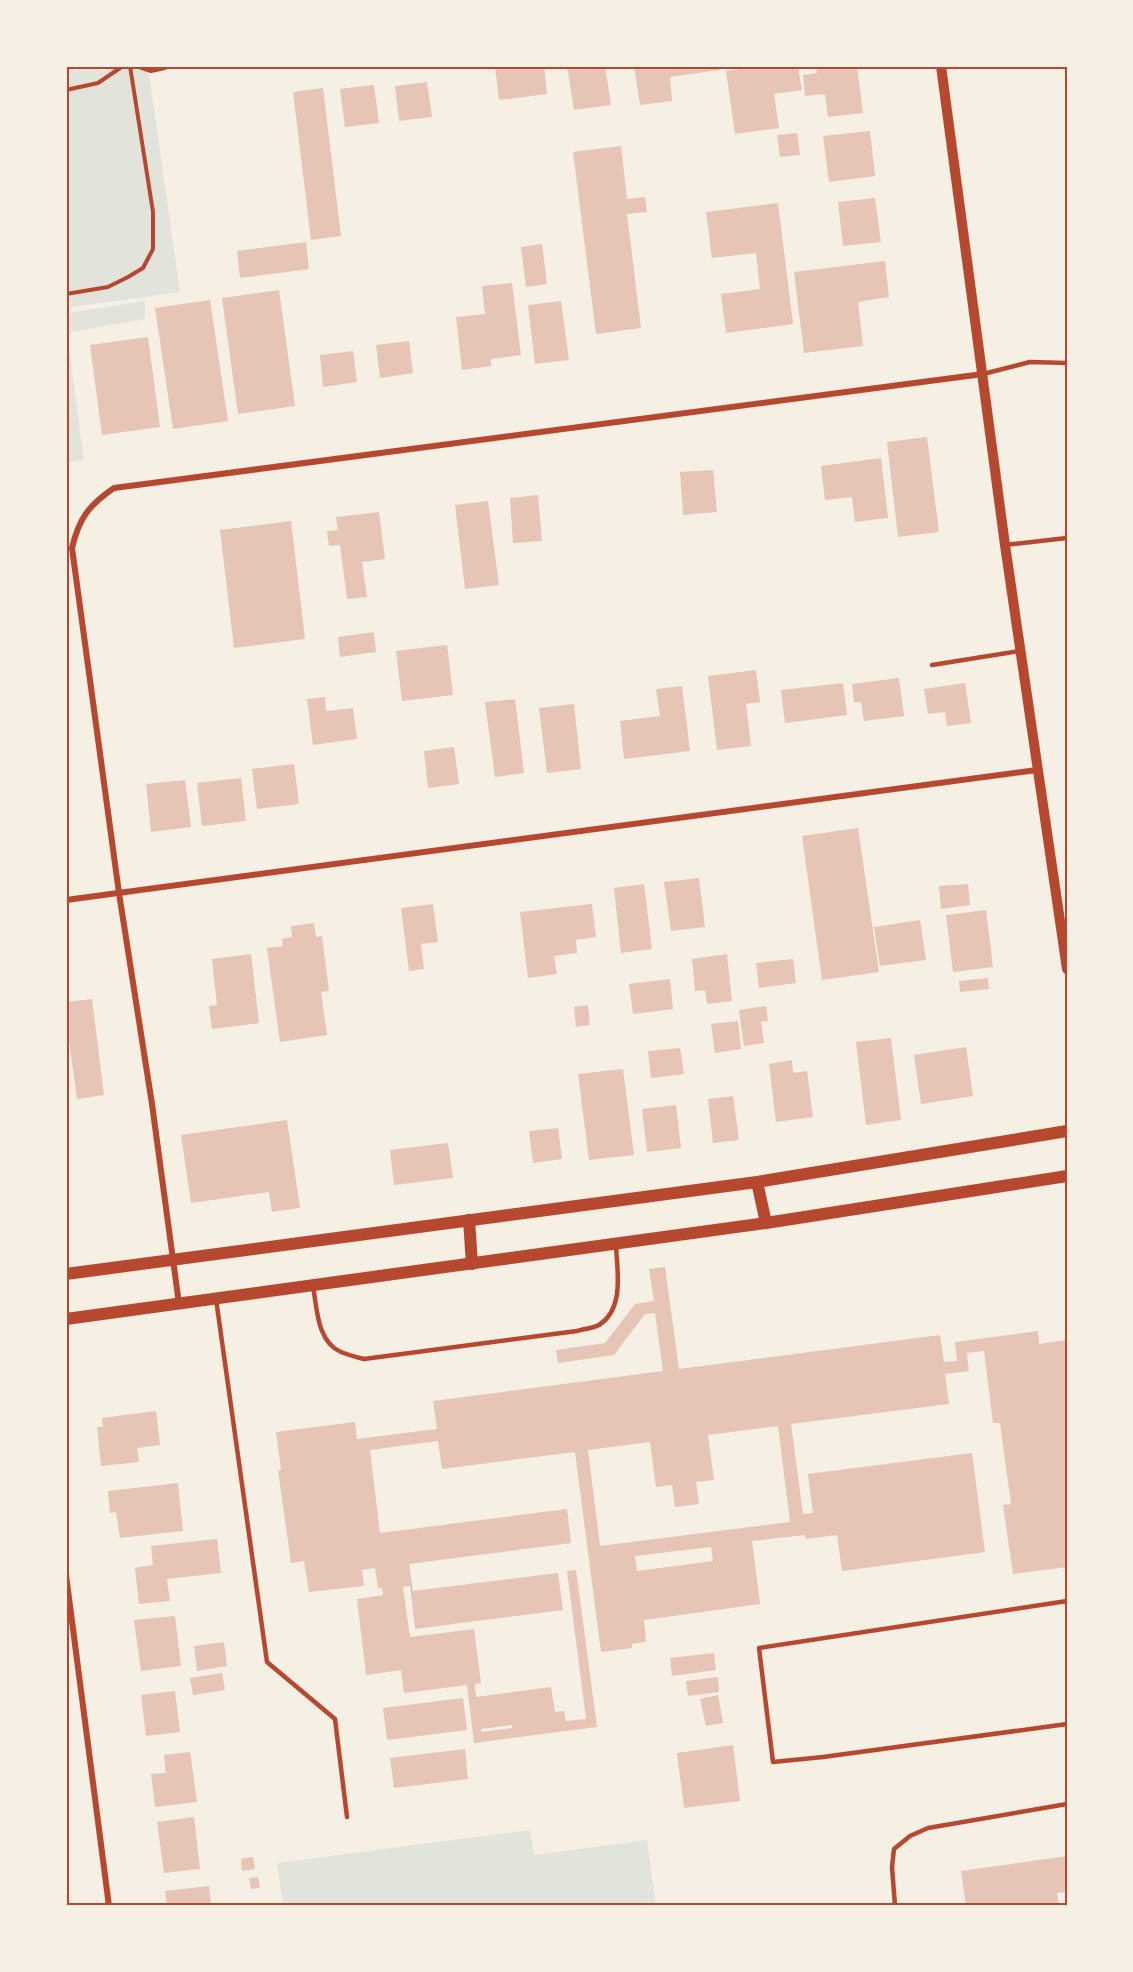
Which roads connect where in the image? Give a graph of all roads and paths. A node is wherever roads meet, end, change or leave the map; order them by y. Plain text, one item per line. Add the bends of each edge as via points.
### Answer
1 (123, 66) edge
2 (130, 66) edge
3 (136, 66) edge
4 (165, 66) edge
5 (941, 66) edge
6 (66, 90) edge
7 (66, 294) edge
8 (1067, 363) edge
9 (983, 374) junction
10 (1067, 538) edge
11 (1005, 545) junction
12 (1020, 651) junction
13 (933, 664) dead end
14 (1037, 770) junction
15 (119, 892) junction
16 (66, 900) edge
17 (1067, 964) edge
18 (1067, 1131) edge
19 (1067, 1176) edge
20 (757, 1182) junction
21 (469, 1220) junction
22 (766, 1223) junction
23 (616, 1244) junction
24 (172, 1259) junction
25 (472, 1264) junction
26 (66, 1274) edge
27 (313, 1286) junction
28 (216, 1299) junction
29 (179, 1304) junction
30 (66, 1319) edge
31 (66, 1575) edge
32 (1067, 1601) edge
33 (1067, 1724) edge
34 (1067, 1804) edge
35 (347, 1817) dead end
36 (109, 1906) edge
37 (895, 1906) edge

1 - 6 path via 98,83
2 - 7 path via 153,212 153,249 143,268 128,277 108,287
3 - 4 path via 151,71
5 - 9 street
8 - 9 lane via 1030,362
9 - 11 street
9 - 15 street via 114,488 86,513 76,529 72,548
10 - 11 lane
11 - 12 street
12 - 13 lane
12 - 14 street
14 - 15 street
14 - 17 street
15 - 16 street
15 - 24 street
18 - 20 main road
19 - 22 main road
20 - 21 main road
20 - 22 main road
21 - 24 main road
21 - 25 main road
22 - 23 main road
23 - 25 main road
23 - 27 lane via 618,1290 614,1310 599,1325 577,1331 364,1359 339,1351 326,1340
24 - 26 main road
24 - 29 street
25 - 27 main road
27 - 28 main road
28 - 29 main road
28 - 35 lane via 267,1662 335,1719
29 - 30 main road
31 - 36 street
32 - 33 lane via 759,1648 773,1762
34 - 37 lane via 928,1828 910,1836 894,1849

